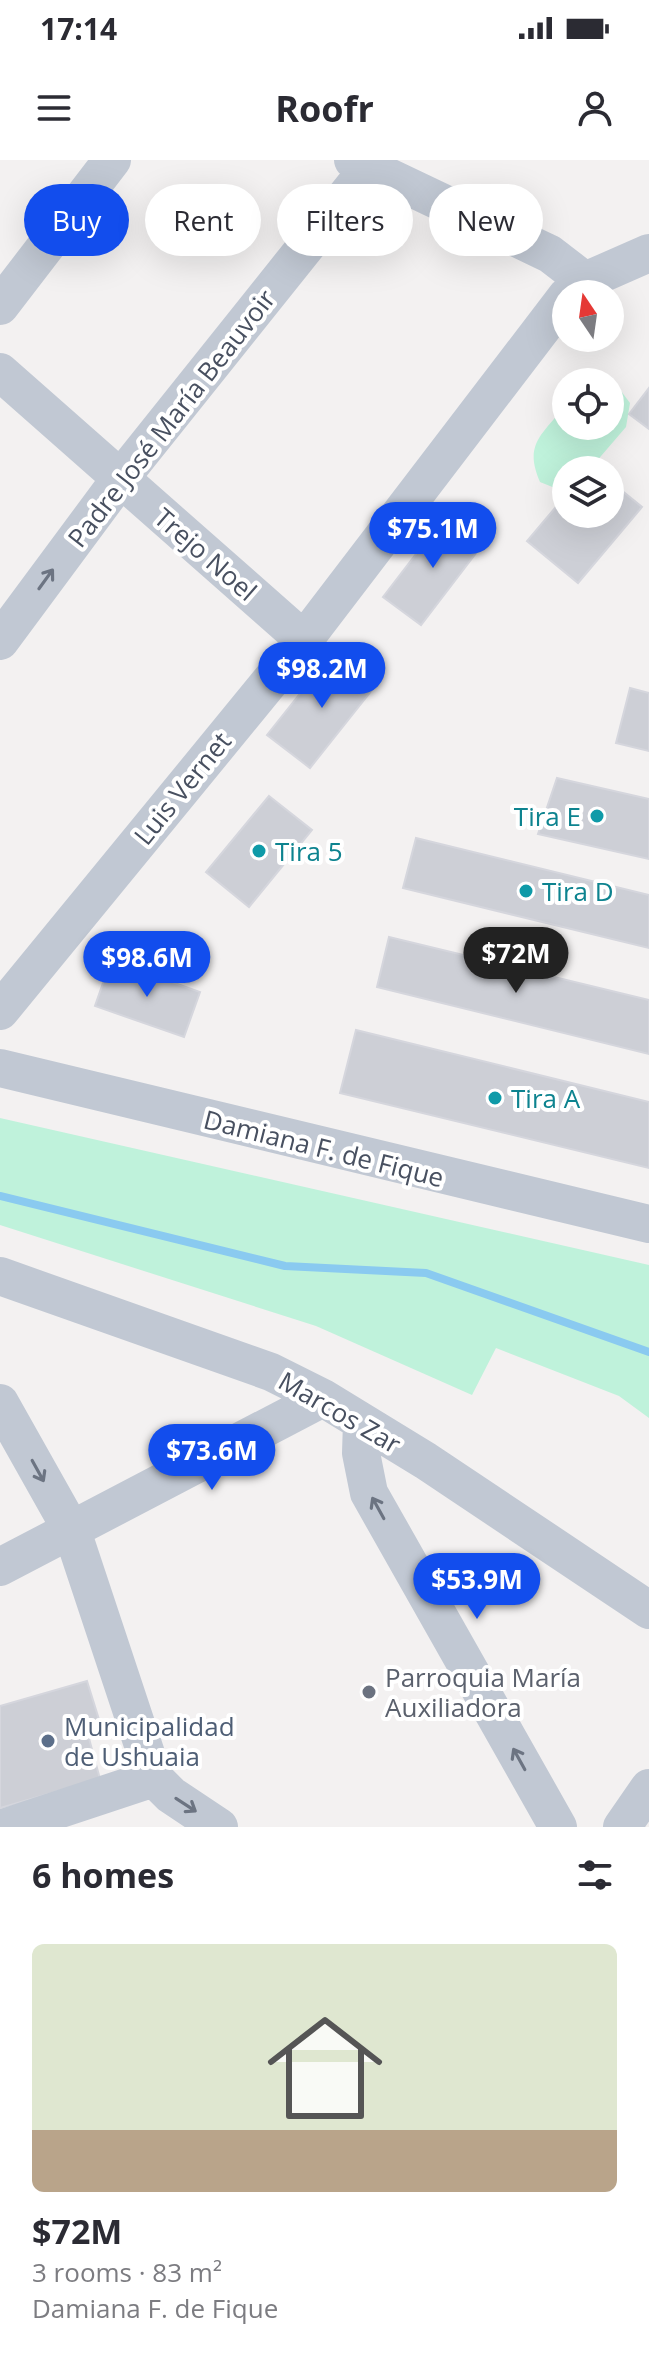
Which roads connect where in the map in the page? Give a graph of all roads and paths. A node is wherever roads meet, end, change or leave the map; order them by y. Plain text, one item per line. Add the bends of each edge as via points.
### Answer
1 (112, 160) edge
2 (366, 163) edge
3 (649, 253) edge
4 (567, 280) edge
5 (594, 280) edge
6 (0, 306) edge
7 (552, 319) edge
8 (0, 372) edge
9 (120, 479) junction
10 (304, 640) junction
11 (0, 641) edge
12 (0, 1011) edge
13 (0, 1068) edge
14 (649, 1224) edge
15 (0, 1276) edge
16 (323, 1398) junction
17 (0, 1403) edge
18 (362, 1422) junction
19 (72, 1531) junction
20 (0, 1567) edge
21 (649, 1610) edge
22 (154, 1778) junction
23 (649, 1788) edge
24 (6, 1827) edge
25 (219, 1827) edge
26 (558, 1827) edge
27 (622, 1827) edge

1 - 6 street
2 - 4 street via 550,254
2 - 9 street, Padre José María Beauvoir
3 - 5 street, Luis Vernet
7 - 10 street, Luis Vernet
8 - 9 street, Trejo Noel
9 - 10 street, Trejo Noel
11 -> 9 street, Padre José María Beauvoir
10 - 12 street, Luis Vernet
13 - 14 street, Damiana F. de Fique
15 - 16 street, Marcos Zar via 271,1372
16 - 18 street, Marcos Zar
16 - 19 street
17 -> 19 street
18 - 21 street, Marcos Zar
26 -> 18 street via 369,1493 361,1453
19 - 20 street
19 - 22 street
22 - 24 street
22 -> 25 street
23 - 27 street

